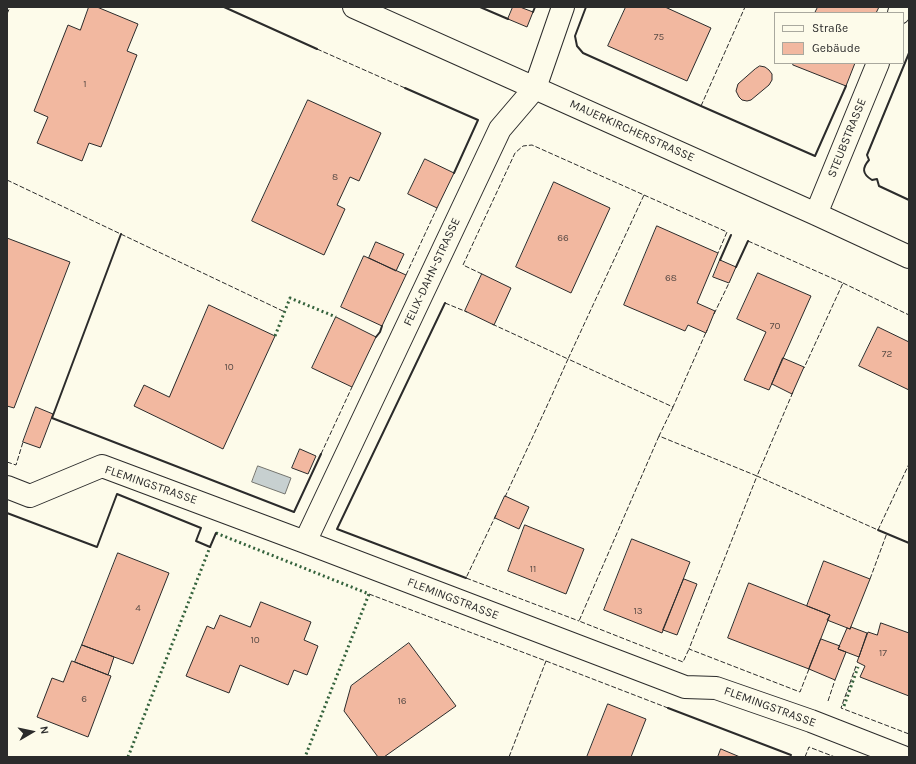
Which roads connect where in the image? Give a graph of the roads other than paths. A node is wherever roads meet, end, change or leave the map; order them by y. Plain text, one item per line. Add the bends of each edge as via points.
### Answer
1 (354, 7) edge
2 (563, 7) edge
3 (878, 64) edge
4 (535, 88) junction
5 (816, 214) junction
6 (909, 257) edge
7 (7, 488) edge
8 (305, 542) junction
9 (903, 757) edge

1 - 4 street, MAUERKIRCHERSTRASSE
2 - 4 street, FELIX-DAHN-STRASSE
3 - 5 street, STEUBSTRASSE
4 - 5 street, MAUERKIRCHERSTRASSE
4 - 8 street, FELIX-DAHN-STRASSE via 500,129
5 - 6 street, MAUERKIRCHERSTRASSE
7 - 8 street, FLEMINGSTRASSE via 30,496 102,466
8 - 9 street, FLEMINGSTRASSE via 685,687 716,688

